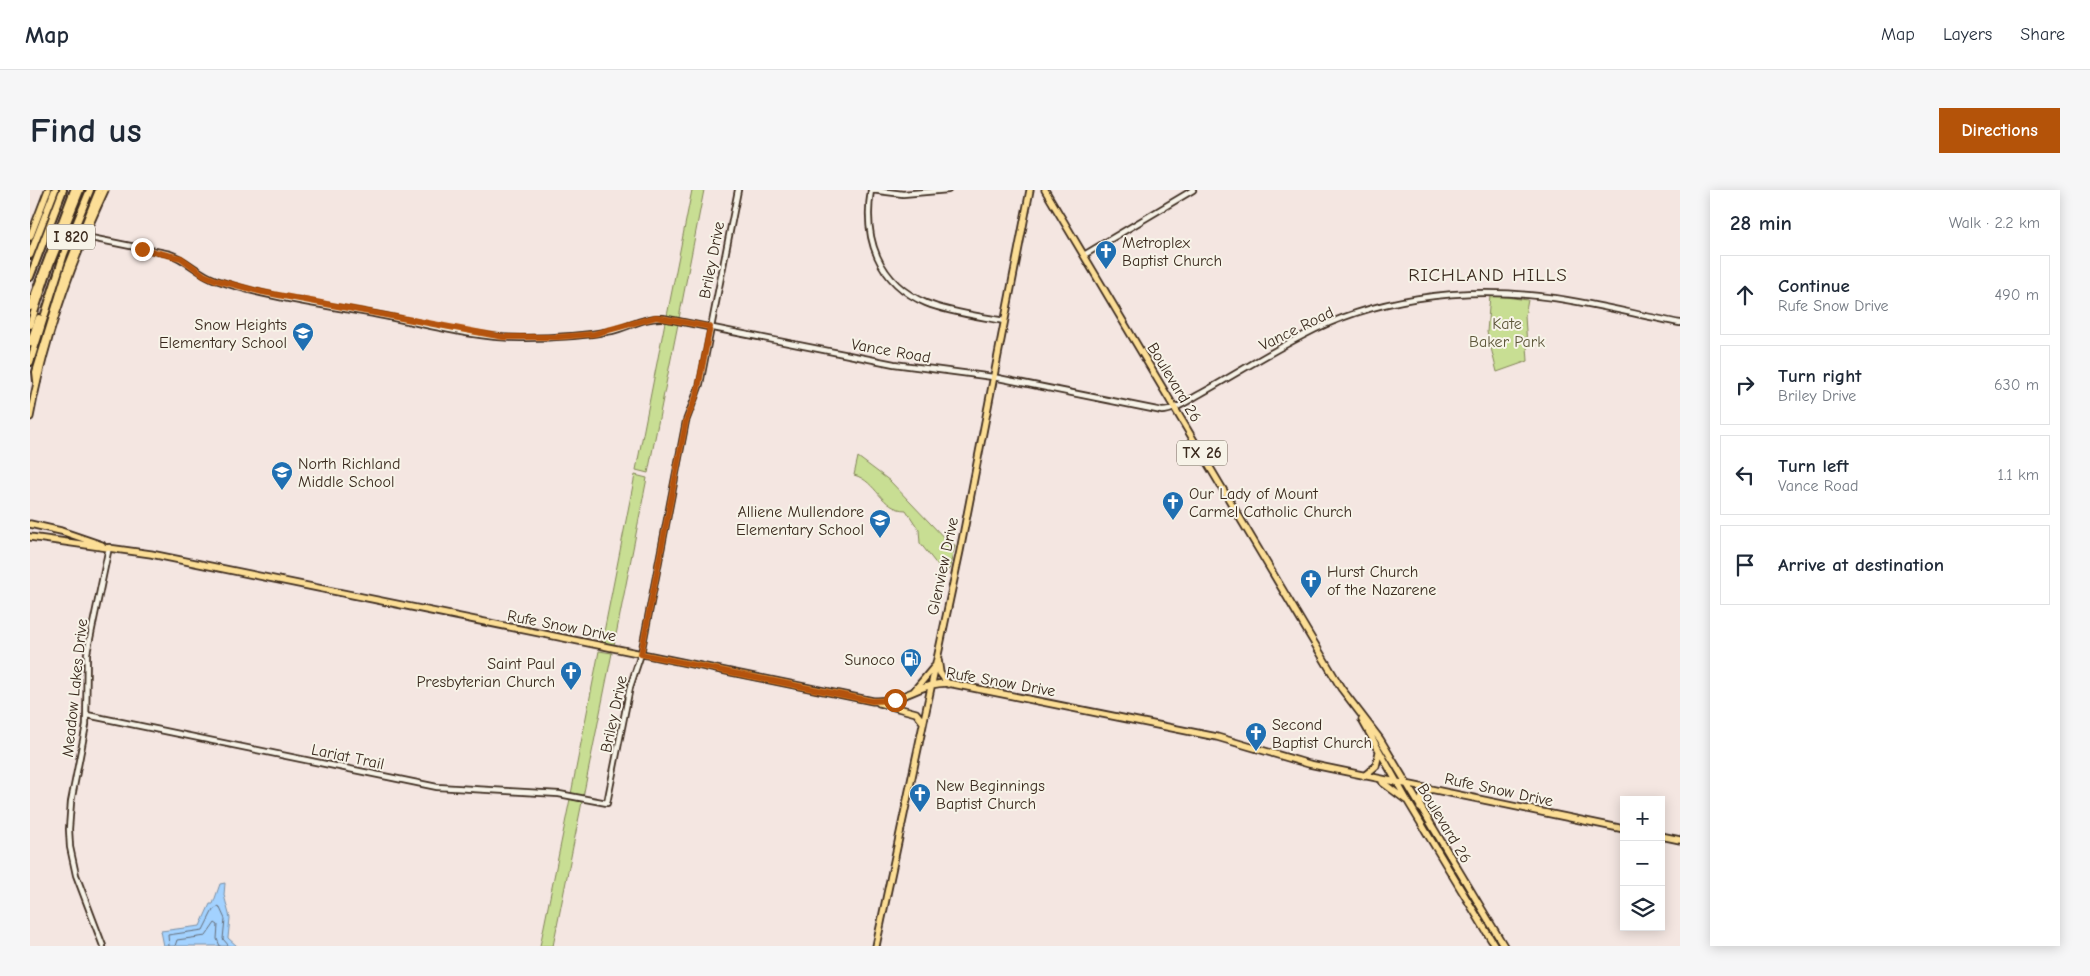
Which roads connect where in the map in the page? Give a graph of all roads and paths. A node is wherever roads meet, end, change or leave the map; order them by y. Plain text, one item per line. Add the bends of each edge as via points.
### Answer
1 (48, 190) edge
2 (55, 190) edge
3 (64, 190) edge
4 (74, 190) edge
5 (80, 190) edge
6 (90, 190) edge
7 (99, 190) edge
8 (105, 190) edge
9 (738, 190) edge
10 (871, 190) edge
11 (948, 190) edge
12 (1030, 190) edge
13 (1045, 190) edge
14 (1193, 190) edge
15 (30, 237) edge
16 (86, 237) junction
17 (30, 255) edge
18 (1084, 256) junction
19 (30, 277) edge
20 (53, 285) junction
21 (30, 306) edge
22 (1004, 321) junction
23 (1680, 323) edge
24 (30, 325) edge
25 (710, 327) junction
26 (30, 344) edge
27 (30, 362) edge
28 (994, 378) junction
29 (37, 381) junction
30 (1174, 407) junction
31 (30, 418) edge
32 (31, 524) edge
33 (31, 537) edge
34 (83, 538) junction
35 (60, 542) junction
36 (109, 547) junction
37 (938, 650) junction
38 (641, 654) junction
39 (935, 665) junction
40 (948, 684) junction
41 (931, 685) junction
42 (914, 692) junction
43 (872, 701) junction
44 (87, 715) junction
45 (1360, 715) junction
46 (923, 722) junction
47 (1379, 752) junction
48 (1364, 776) junction
49 (1381, 779) junction
50 (1397, 782) junction
51 (1405, 784) junction
52 (1431, 789) junction
53 (1407, 800) junction
54 (607, 803) joint
55 (1420, 808) junction
56 (1620, 827) edge
57 (1665, 837) edge
58 (1680, 840) edge
59 (1451, 860) junction
60 (1445, 864) junction
61 (103, 946) edge
62 (876, 946) edge
63 (1495, 946) edge
64 (1504, 946) edge

1 - 15 main road
2 - 17 highway
3 - 19 highway, I 820
4 - 21 highway
5 - 24 highway
6 - 20 highway, I 820
7 - 29 highway via 54,310 36,372
8 - 16 main road
9 - 25 street, Briley Drive
10 - 11 street via 903,194
10 - 22 street via 870,241 878,259 900,286 918,299 938,307
12 - 22 main road, Glenview Drive
13 - 18 main road, Boulevard 26 / TX 26
14 - 18 street
16 - 25 street, Vance Road via 170,254 209,278 253,290 476,334 514,338 567,336 614,330 656,317
16 - 29 main road
18 - 30 main road, Boulevard 26 / TX 26
20 - 26 highway
20 - 27 highway, I 820
22 - 28 main road, Glenview Drive
23 - 30 street, Vance Road via 1538,296 1465,292 1433,295 1330,323
25 - 28 street, Vance Road via 894,364
25 - 38 street, Briley Drive via 697,394 686,421
28 - 30 street, Vance Road via 1155,411
28 - 37 main road, Glenview Drive
29 - 31 main road
30 - 45 main road, Boulevard 26 / TX 26
32 - 34 main road, Rufe Snow Drive
33 - 35 main road, Rufe Snow Drive
34 - 35 main road via 80,541 63,538
34 - 36 main road, Rufe Snow Drive
35 - 36 main road, Rufe Snow Drive
36 - 38 main road, Rufe Snow Drive
36 - 44 street, Meadow Lakes Drive via 86,664
37 - 39 main road, Glenview Drive
37 - 40 main road via 940,673
38 - 43 main road, Rufe Snow Drive
38 - 54 street, Briley Drive via 630,686
39 - 41 main road, Glenview Drive
39 - 42 main road
40 - 41 main road, Rufe Snow Drive
40 - 48 main road, Rufe Snow Drive via 1216,737 1287,759
41 - 42 main road, Rufe Snow Drive
41 - 46 main road, Glenview Drive
42 - 43 main road, Rufe Snow Drive via 895,700
43 - 46 main road via 916,713
44 - 54 street, Lariat Trail via 437,787 559,794
44 - 61 street, Meadow Lakes Drive via 71,802 69,837 78,883
45 - 47 main road, Boulevard 26 / TX 26
45 - 51 main road, Boulevard 26 / TX 26 via 1380,739
46 - 62 main road, Glenview Drive
47 - 48 main road via 1376,766
47 - 50 main road, Boulevard 26 / TX 26
48 - 49 main road, Rufe Snow Drive
49 - 50 main road, Rufe Snow Drive
49 - 53 main road
50 - 51 main road, Rufe Snow Drive
50 - 53 main road, Boulevard 26 / TX 26
51 - 52 main road, Rufe Snow Drive
51 - 55 main road, Boulevard 26 / TX 26
52 - 55 main road via 1422,797
52 - 56 main road, Rufe Snow Drive
53 - 60 main road, Boulevard 26 / TX 26
55 - 59 main road, Boulevard 26 / TX 26
57 - 58 main road
59 - 60 main road
59 - 64 main road, Boulevard 26 / TX 26
60 - 63 main road, Boulevard 26 / TX 26

